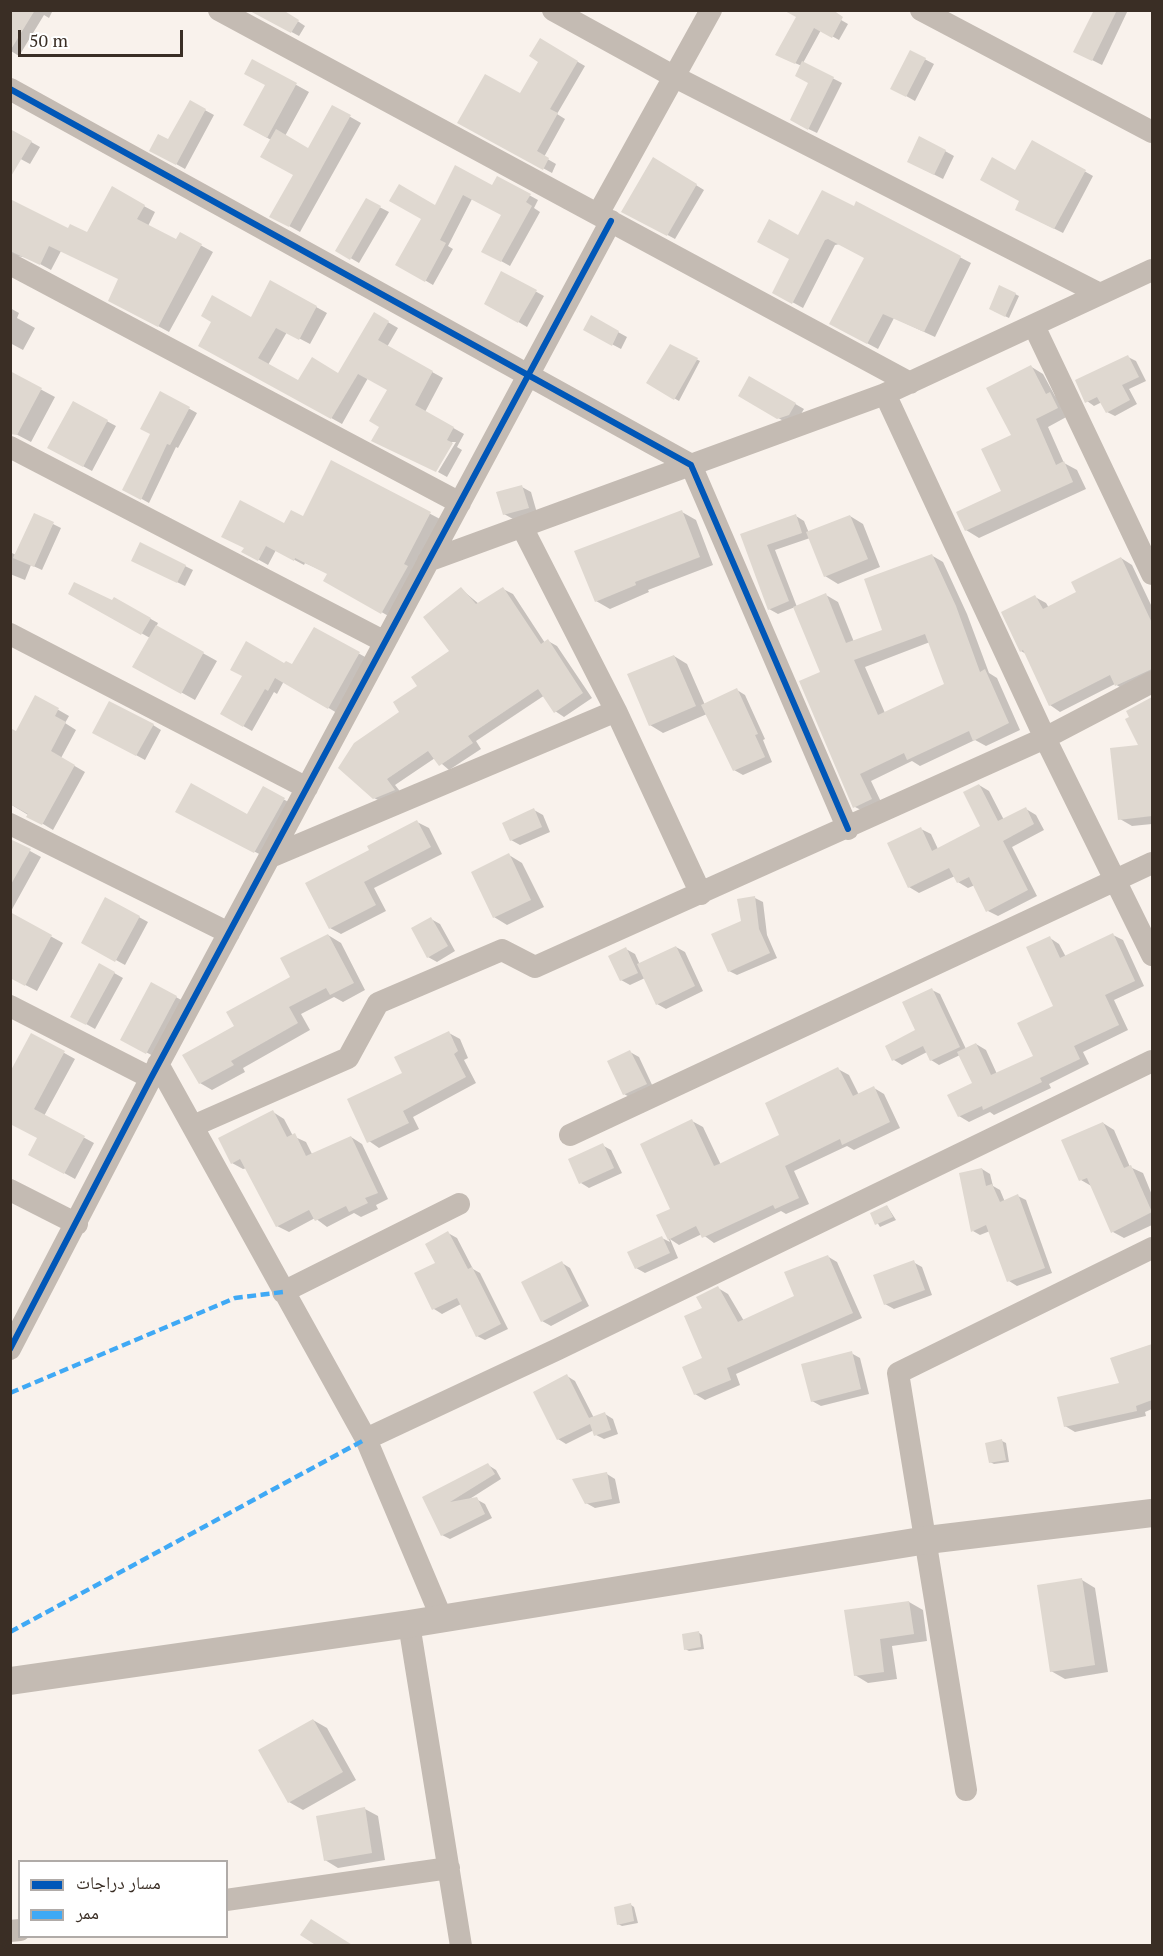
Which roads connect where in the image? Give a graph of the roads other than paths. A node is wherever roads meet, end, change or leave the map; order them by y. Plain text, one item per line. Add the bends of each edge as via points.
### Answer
1 (219, 10) edge
2 (553, 10) edge
3 (711, 10) edge
4 (921, 10) edge
5 (674, 76) junction
6 (10, 89) edge
7 (1152, 132) edge
8 (604, 218) junction
9 (10, 264) edge
10 (1152, 270) edge
11 (1100, 294) junction
12 (1034, 326) junction
13 (529, 374) junction
14 (910, 383) junction
15 (885, 394) junction
16 (10, 447) edge
17 (691, 465) junction
18 (460, 503) junction
19 (522, 527) junction
20 (428, 561) junction
21 (1152, 573) edge
22 (10, 634) edge
23 (385, 642) junction
24 (1152, 682) edge
25 (616, 711) junction
26 (1045, 738) junction
27 (307, 788) junction
28 (10, 824) edge
29 (848, 829) junction
30 (270, 856) junction
31 (1152, 863) edge
32 (1116, 880) junction
33 (701, 894) junction
34 (229, 933) junction
35 (1152, 955) edge
36 (10, 1006) edge
37 (1152, 1061) edge
38 (154, 1071) junction
39 (193, 1126) junction
40 (570, 1135) dead end
41 (10, 1190) edge
42 (459, 1204) dead end
43 (77, 1224) junction
44 (1152, 1248) edge
45 (283, 1292) junction
46 (10, 1349) edge
47 (366, 1438) junction
48 (1152, 1513) edge
49 (927, 1539) junction
50 (442, 1618) junction
51 (409, 1624) junction
52 (10, 1681) edge
53 (966, 1790) dead end
54 (449, 1868) junction
55 (228, 1900) edge
56 (461, 1946) edge

1 - 8 street
2 - 5 street
3 - 5 street
4 - 7 street
5 - 8 street
5 - 11 street
6 - 13 street
8 - 13 street
8 - 14 street
9 - 18 street
10 - 11 street
11 - 12 street
12 - 14 street
12 - 21 street
13 - 17 street
13 - 18 street
14 - 15 street
15 - 17 street
15 - 26 street
16 - 23 street
17 - 19 street
17 - 29 street
18 - 20 street
19 - 20 street
19 - 25 street
20 - 23 street
22 - 27 street
23 - 27 street
24 - 26 street
25 - 30 street
25 - 33 street
26 - 29 street
26 - 32 street
27 - 30 street
28 - 34 street
29 - 33 street
30 - 34 street
31 - 32 street
32 - 35 street
32 - 40 street
33 - 39 street via 535,967 502,950 378,1004 348,1058
34 - 38 street
36 - 38 street
37 - 47 street
38 - 39 street
38 - 43 street
39 - 45 street
41 - 43 street
42 - 45 street
43 - 46 street
44 - 49 street via 898,1373
45 - 47 street
47 - 50 street
48 - 49 street
49 - 50 street
49 - 53 street
50 - 51 street
51 - 52 street
51 - 54 street
54 - 55 street
54 - 56 street

